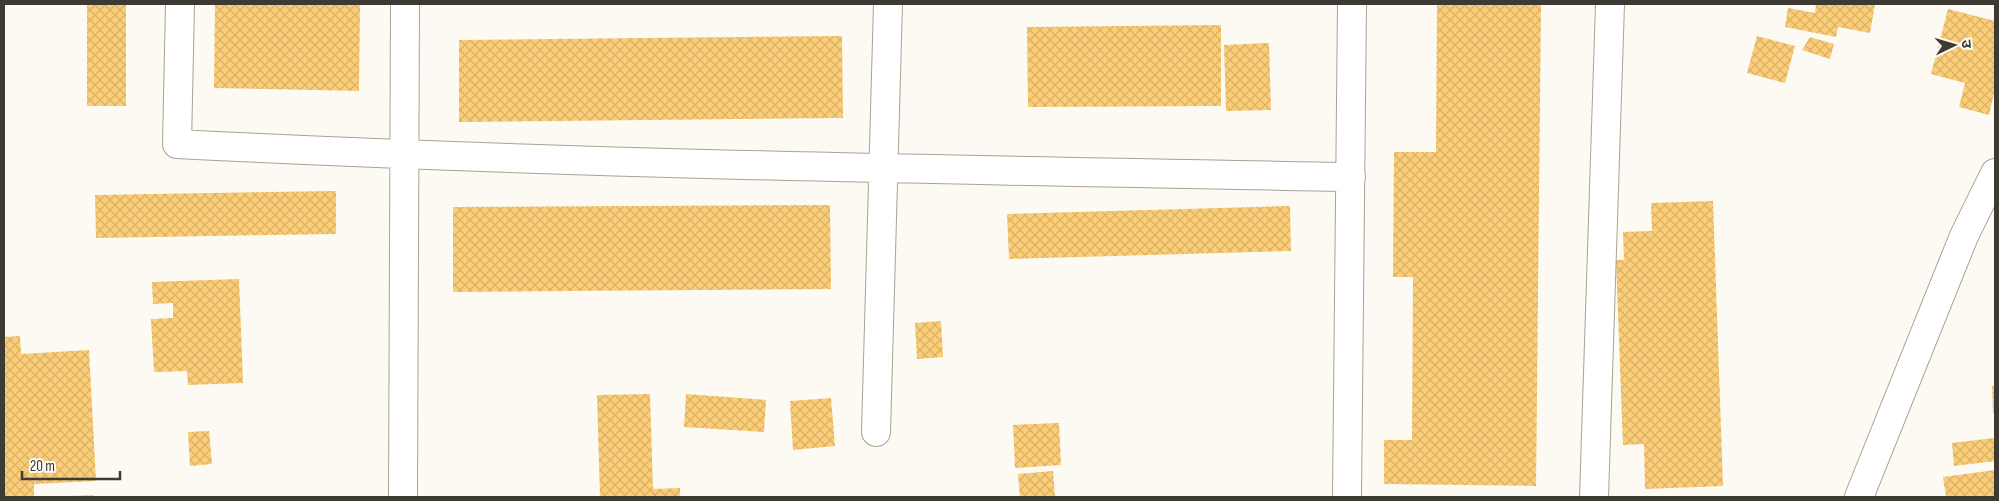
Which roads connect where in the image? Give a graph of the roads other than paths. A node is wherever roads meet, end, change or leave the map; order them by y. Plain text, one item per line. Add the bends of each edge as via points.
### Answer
1 (180, 4) edge
2 (406, 4) edge
3 (888, 4) edge
4 (1352, 4) edge
5 (1610, 4) edge
6 (404, 156) junction
7 (884, 169) junction
8 (1995, 173) edge
9 (1350, 177) junction
10 (876, 432) dead end
11 (403, 497) edge
12 (1347, 497) edge
13 (1594, 497) edge
14 (1859, 497) edge

1 - 6 street via 177,144
2 - 6 street
3 - 7 street
4 - 9 street
5 - 13 street
6 - 7 street
6 - 11 street
7 - 9 street
7 - 10 street
8 - 14 street via 1964,236
9 - 12 street

